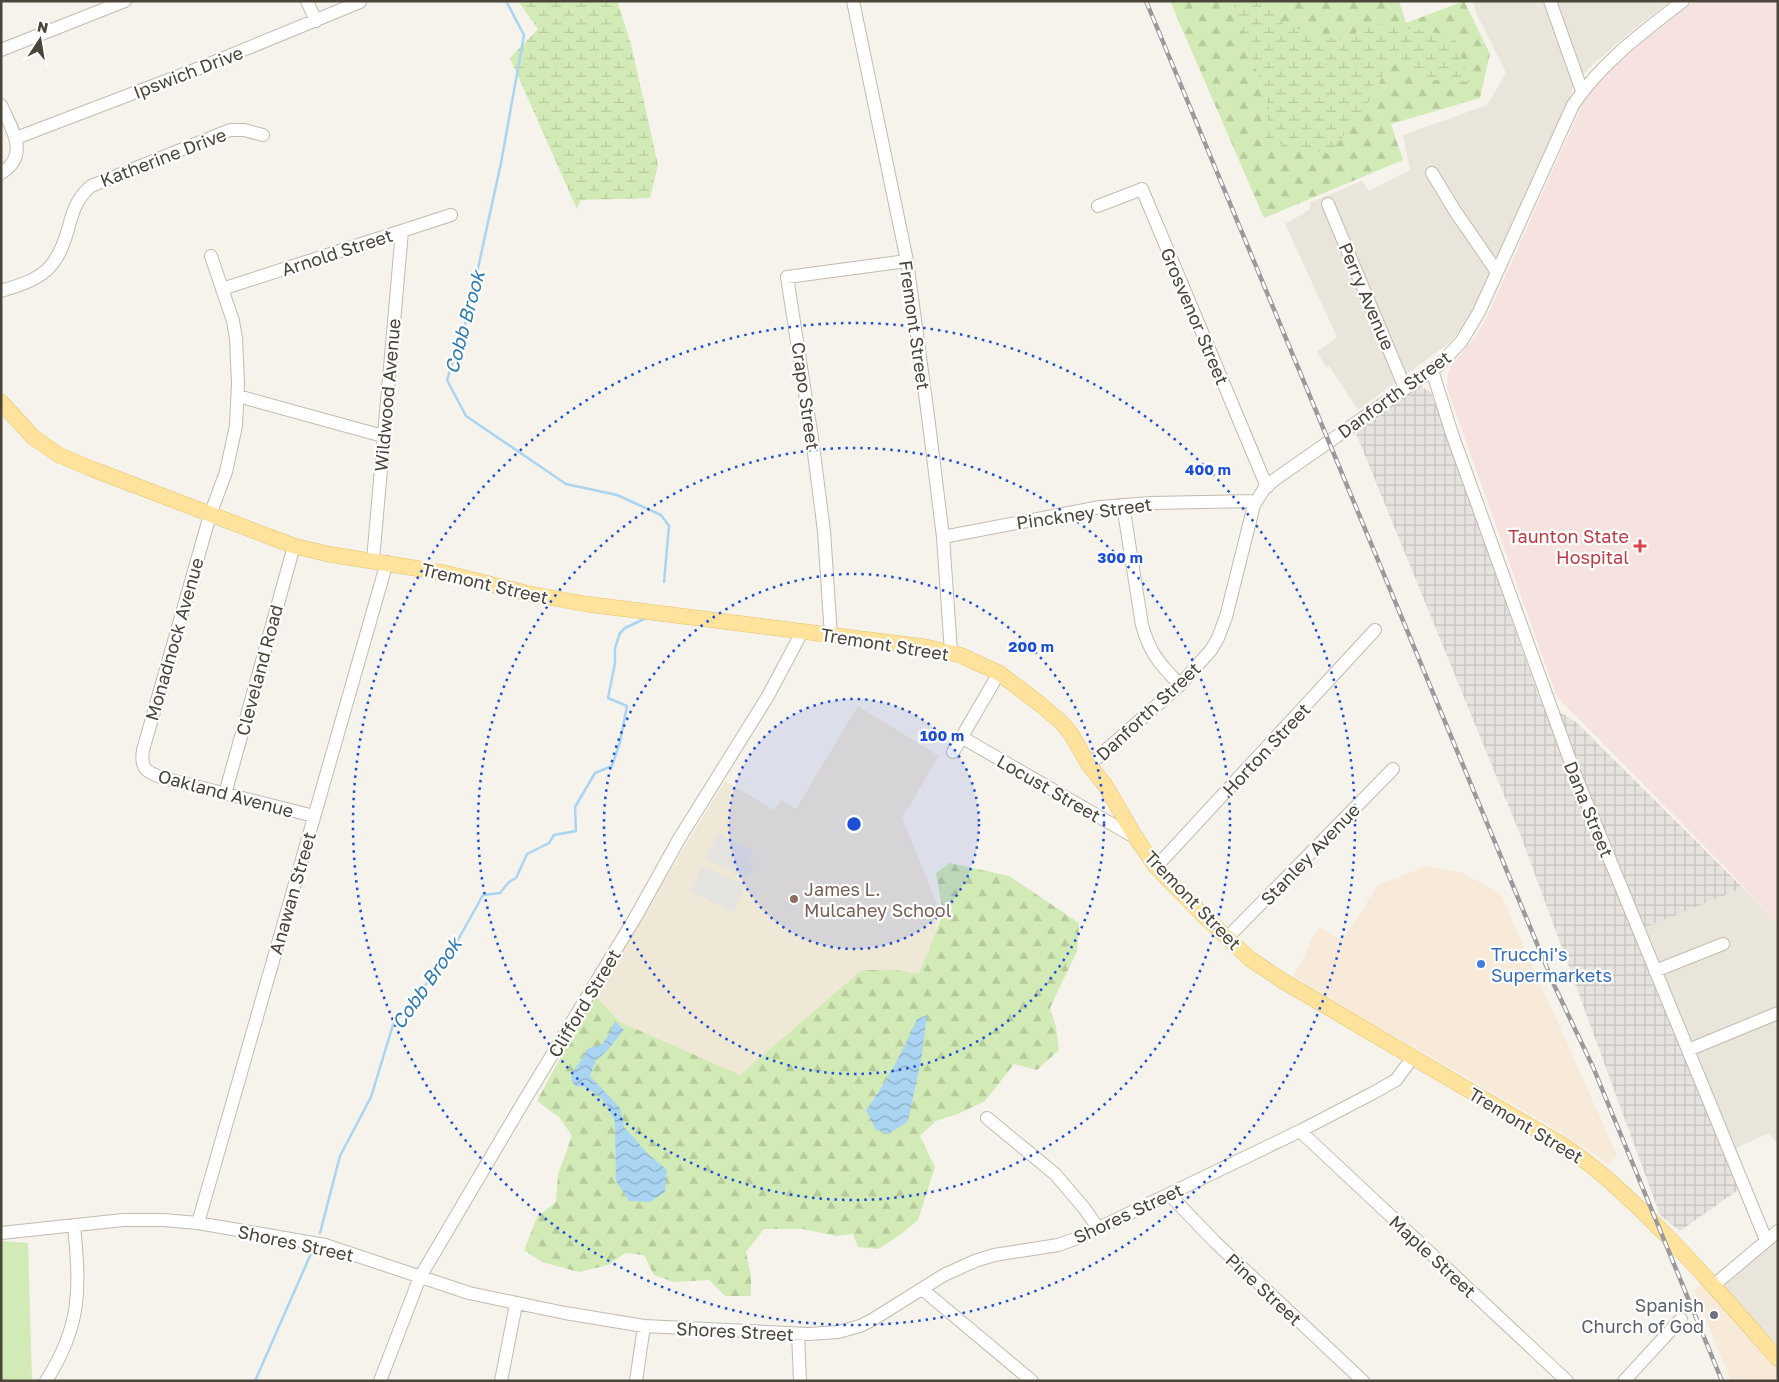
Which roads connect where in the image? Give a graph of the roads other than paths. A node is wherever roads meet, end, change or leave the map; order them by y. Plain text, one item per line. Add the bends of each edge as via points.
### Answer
1 (125, 1) edge
2 (307, 1) edge
3 (852, 1) edge
4 (1550, 1) edge
5 (1683, 1) edge
6 (360, 2) edge
7 (316, 21) junction
8 (1, 50) edge
9 (1582, 90) junction
10 (1, 105) edge
11 (263, 135) dead end
12 (16, 138) junction
13 (1, 173) edge
14 (1432, 173) dead end
15 (1328, 204) dead end
16 (1098, 206) dead end
17 (451, 214) dead end
18 (402, 231) junction
19 (211, 256) dead end
20 (907, 261) junction
21 (1497, 272) junction
22 (222, 288) junction
23 (1, 291) edge
24 (1432, 370) junction
25 (1405, 388) junction
26 (238, 396) junction
27 (1, 402) edge
28 (383, 436) junction
29 (1266, 487) junction
30 (1256, 501) junction
31 (1122, 505) junction
32 (210, 515) junction
33 (943, 536) junction
34 (294, 546) junction
35 (380, 561) junction
36 (1375, 630) dead end
37 (802, 632) junction
38 (831, 636) junction
39 (951, 652) junction
40 (999, 674) junction
41 (1180, 685) junction
42 (962, 738) junction
43 (953, 752) dead end
44 (142, 765) joint
45 (1089, 765) junction
46 (1393, 769) dead end
47 (225, 794) junction
48 (314, 816) junction
49 (1136, 838) junction
50 (1156, 867) junction
51 (1227, 938) junction
52 (1723, 944) dead end
53 (1655, 972) junction
54 (1778, 1013) edge
55 (1688, 1050) junction
56 (1413, 1058) junction
57 (987, 1118) dead end
58 (1300, 1131) junction
59 (1169, 1194) junction
60 (198, 1223) junction
61 (74, 1225) junction
62 (1098, 1228) junction
63 (1778, 1231) edge
64 (1, 1233) edge
65 (1766, 1240) junction
66 (420, 1278) junction
67 (1714, 1285) junction
68 (922, 1289) junction
69 (516, 1304) junction
70 (1681, 1319) dead end
71 (644, 1326) junction
72 (798, 1334) junction
73 (1778, 1359) edge
74 (46, 1381) edge
75 (380, 1381) edge
76 (501, 1381) edge
77 (636, 1381) edge
78 (800, 1381) edge
79 (1032, 1381) edge
80 (1362, 1381) edge
81 (1566, 1381) edge
82 (1624, 1381) edge

1 - 8 street
2 - 7 street
3 - 20 street, Fremont Street
4 - 9 street
5 - 9 street, Danforth Street via 1608,61
6 - 7 street, Ipswich Drive
7 - 12 street, Ipswich Drive
9 - 21 street, Danforth Street via 1565,119
10 - 12 street
11 - 23 street, Katherine Drive via 230,130 91,186 78,200 53,264 36,279
12 - 13 street via 18,149 15,158
14 - 21 street
15 - 25 street, Perry Avenue
16 - 29 street, Grosvenor Street via 1142,189
17 - 18 street, Arnold Street
18 - 22 street, Arnold Street
18 - 28 street, Wildwood Avenue
19 - 22 street, Monadnock Avenue
20 - 33 street, Fremont Street
20 - 38 street, Crapo Street via 787,277 824,531
21 - 24 street, Danforth Street via 1461,342
22 - 26 street, Monadnock Avenue via 235,333
24 - 25 street, Danforth Street
24 - 53 street, Dana Street via 1576,777
25 - 29 street, Danforth Street
26 - 28 street
26 - 32 street, Monadnock Avenue via 231,451
27 - 32 main road, Tremont Street via 27,432 52,451
28 - 35 street, Wildwood Avenue
29 - 30 street, Danforth Street
30 - 31 street, Pinckney Street
30 - 41 street, Danforth Street via 1221,631 1206,656
31 - 33 street, Pinckney Street
31 - 41 street via 1146,638 1156,660
32 - 34 main road, Tremont Street
32 - 44 street, Monadnock Avenue via 143,750
33 - 39 street, Fremont Street
34 - 35 main road, Tremont Street
34 - 47 street, Cleveland Road
35 - 37 main road, Tremont Street via 586,604
35 - 48 street, Anawan Street
36 - 50 street, Horton Street
37 - 38 main road, Tremont Street
37 - 66 street, Clifford Street via 768,696
38 - 39 main road, Tremont Street
39 - 40 main road, Tremont Street
40 - 42 street
40 - 45 main road, Tremont Street via 1062,723
41 - 45 street, Danforth Street
42 - 43 street
42 - 49 street, Locust Street
44 - 47 street, Oakland Avenue via 150,773 163,778
45 - 49 main road, Tremont Street via 1105,785
46 - 51 street, Stanley Avenue
47 - 48 street, Oakland Avenue
48 - 60 street, Anawan Street
49 - 50 main road, Tremont Street
50 - 51 main road, Tremont Street
51 - 56 main road, Tremont Street via 1283,981
52 - 53 street
53 - 55 street, Dana Street
54 - 55 street
55 - 65 street, Dana Street
56 - 58 street, Shores Street via 1396,1080
56 - 67 main road, Tremont Street via 1592,1165 1618,1186
57 - 62 street via 1056,1174
58 - 59 street, Shores Street
58 - 81 street, Maple Street
59 - 62 street, Shores Street
59 - 80 street, Pine Street
60 - 61 street, Shores Street via 144,1220
60 - 66 street, Shores Street via 325,1245
61 - 64 street, Shores Street
61 - 74 street via 78,1271 76,1308 63,1351
62 - 68 street, Shores Street via 1058,1245 981,1259
63 - 65 street
65 - 67 street
66 - 69 street, Shores Street
66 - 75 street, Clifford Street
67 - 73 main road, Tremont Street
68 - 72 street, Shores Street via 854,1328
68 - 79 street
69 - 71 street, Shores Street
69 - 76 street
70 - 82 street
71 - 72 street, Shores Street
71 - 77 street
72 - 78 street

